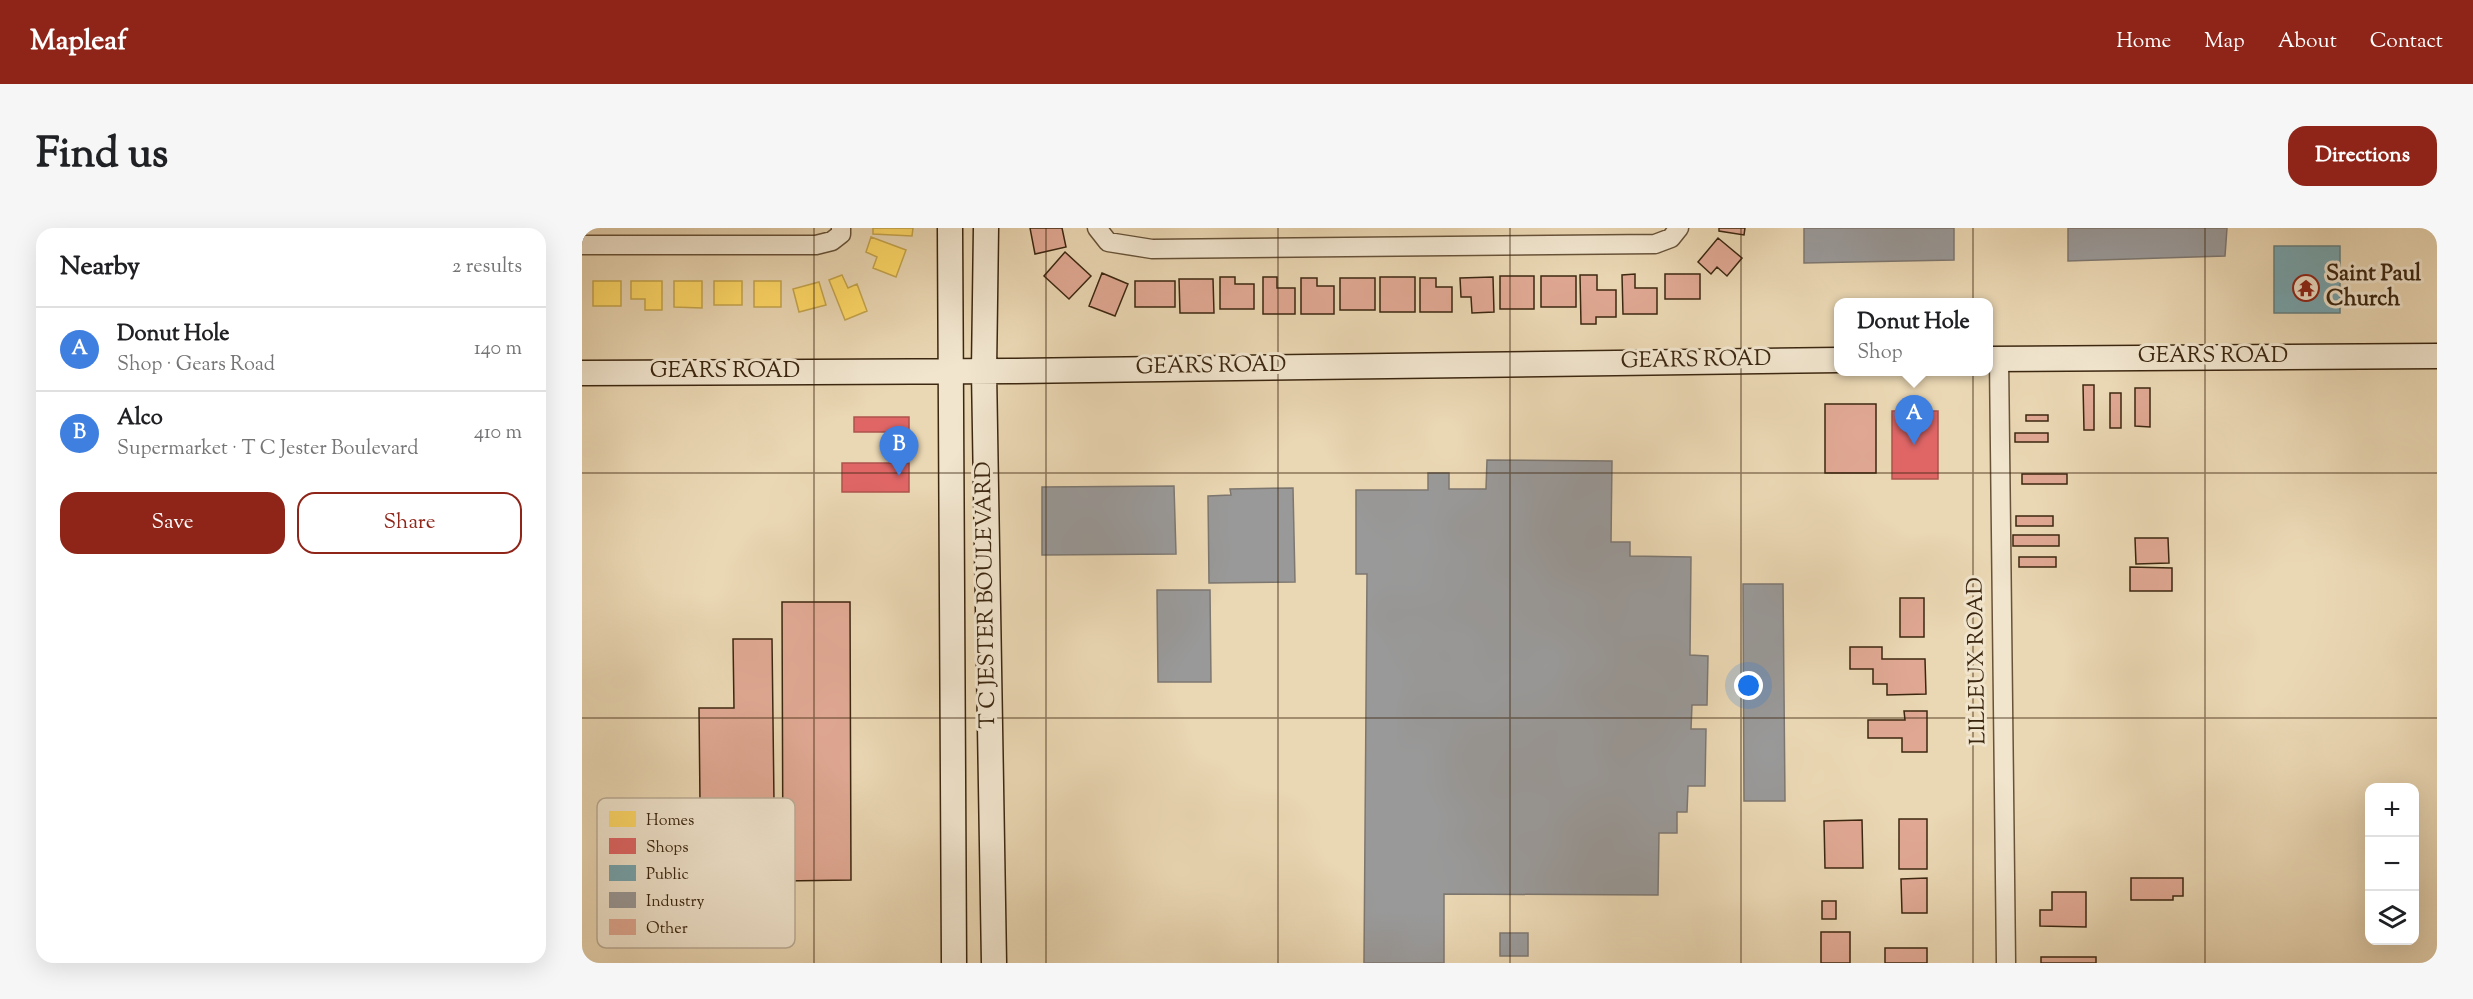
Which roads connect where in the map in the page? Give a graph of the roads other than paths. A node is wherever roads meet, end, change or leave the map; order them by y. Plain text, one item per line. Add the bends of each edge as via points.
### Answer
1 (841, 228) edge
2 (950, 228) edge
3 (986, 228) edge
4 (1098, 228) edge
5 (1678, 228) edge
6 (660, 237) edge
7 (582, 245) edge
8 (2437, 356) edge
9 (1994, 359) edge
10 (1834, 360) edge
11 (949, 371) junction
12 (984, 371) junction
13 (582, 373) edge
14 (988, 622) junction
15 (952, 623) junction
16 (954, 955) edge
17 (994, 955) edge
18 (2006, 963) edge

1 - 6 street via 841,234 831,241 816,244
2 - 11 main road, T C JESTER BOULEVARD
3 - 12 main road, T C JESTER BOULEVARD
4 - 5 street via 1108,242 1152,249 1655,244 1671,238
6 - 7 street
8 - 9 main road, GEARS ROAD
9 - 18 street, LILLEUX ROAD
10 - 12 main road, GEARS ROAD
11 - 12 main road, GEARS ROAD
11 - 13 main road, GEARS ROAD
11 - 15 main road, T C JESTER BOULEVARD
12 - 14 main road, T C JESTER BOULEVARD
14 - 15 main road
14 - 17 main road, T C JESTER BOULEVARD
15 - 16 main road, T C JESTER BOULEVARD
16 - 17 main road

